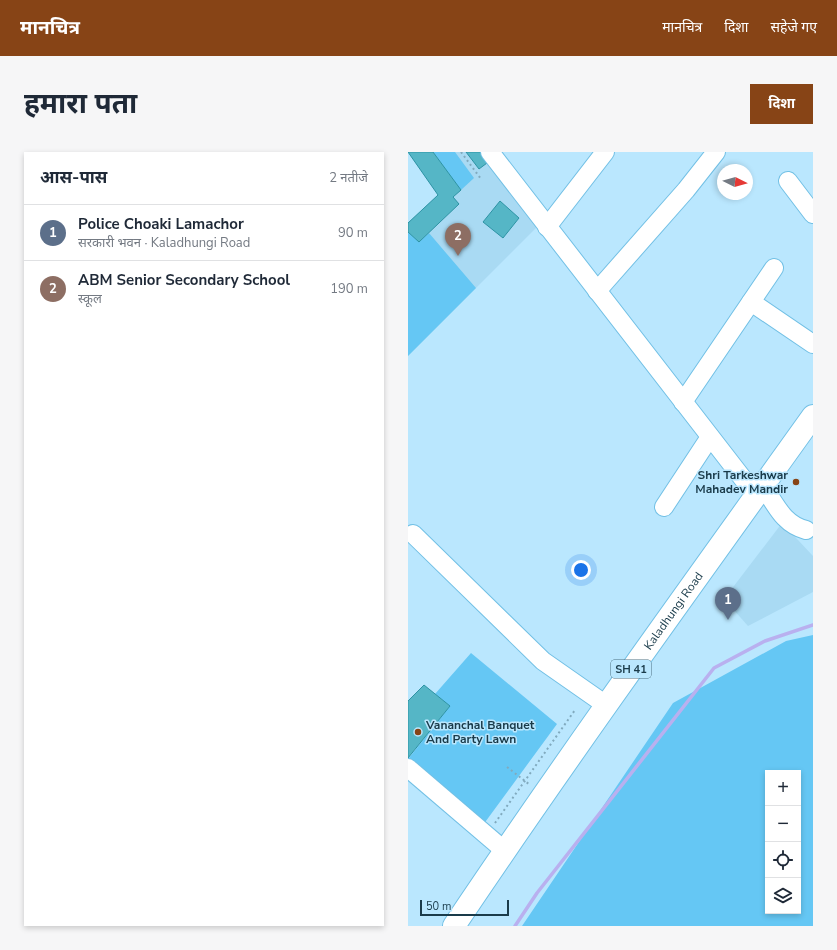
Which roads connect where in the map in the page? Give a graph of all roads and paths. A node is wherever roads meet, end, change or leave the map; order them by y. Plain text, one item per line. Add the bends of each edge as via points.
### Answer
1 (461, 152) edge
2 (490, 152) edge
3 (605, 152) edge
4 (716, 152) edge
5 (481, 179) dead end
6 (788, 181) dead end
7 (813, 214) edge
8 (547, 227) junction
9 (774, 268) dead end
10 (597, 292) junction
11 (751, 302) junction
12 (813, 344) edge
13 (683, 402) junction
14 (812, 421) edge
15 (710, 437) junction
16 (760, 492) junction
17 (664, 507) dead end
18 (806, 530) dead end
19 (414, 534) dead end
20 (606, 705) junction
21 (575, 710) dead end
22 (507, 767) dead end
23 (408, 768) edge
24 (525, 781) junction
25 (544, 795) junction
26 (486, 835) junction
27 (505, 851) junction
28 (454, 926) edge

1 - 5 path
2 - 8 street
3 - 8 street
4 - 10 street
6 - 7 street
8 - 10 street
9 - 11 street
10 - 13 street
11 - 12 street
11 - 13 street
13 - 15 street
14 - 16 main road, Kaladhungi Road / SH 41
15 - 16 street
15 - 17 street
16 - 18 street via 785,520 794,527
16 - 20 main road, Kaladhungi Road / SH 41
19 - 20 street via 543,661
20 - 25 main road, Kaladhungi Road / SH 41
21 - 24 path
22 - 24 path
23 - 26 street
24 - 25 path
24 - 26 path
25 - 27 main road, Kaladhungi Road / SH 41
26 - 27 street
27 - 28 main road, Kaladhungi Road / SH 41

